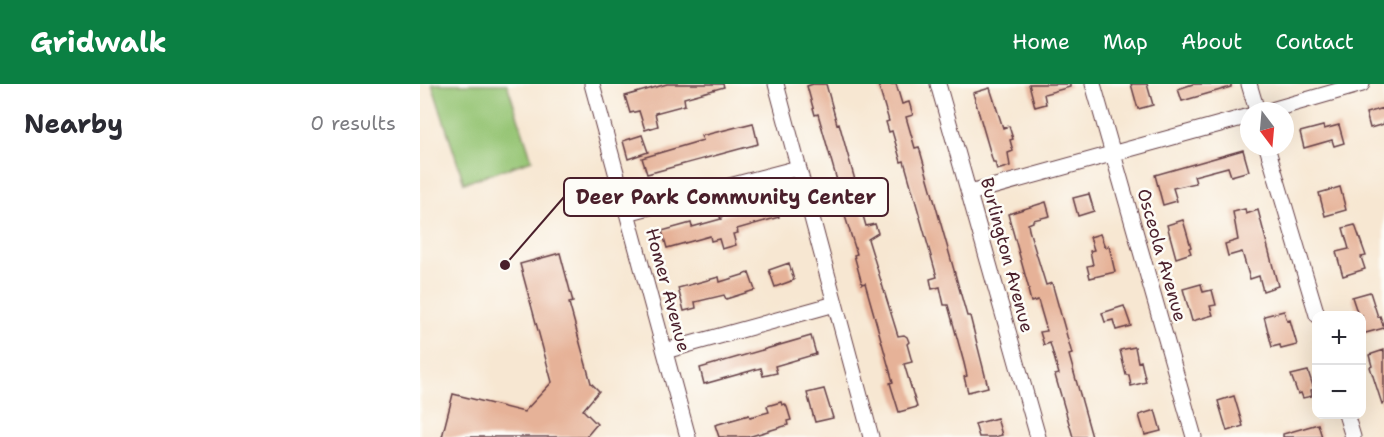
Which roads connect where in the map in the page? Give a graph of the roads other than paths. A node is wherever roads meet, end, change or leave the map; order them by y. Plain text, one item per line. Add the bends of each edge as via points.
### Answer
1 (592, 84) edge
2 (776, 84) edge
3 (938, 84) edge
4 (1093, 84) edge
5 (1249, 84) edge
6 (1362, 84) edge
7 (1254, 102) edge
8 (1294, 104) edge
9 (1240, 119) edge
10 (1113, 155) junction
11 (1271, 156) edge
12 (798, 168) junction
13 (970, 193) junction
14 (627, 213) junction
15 (835, 304) junction
16 (1316, 311) edge
17 (665, 351) junction
18 (1348, 419) edge
19 (688, 437) edge
20 (871, 437) edge
21 (1038, 437) edge
22 (1194, 437) edge
23 (1353, 437) edge

1 - 14 street, Homer Avenue
2 - 12 street
3 - 13 street, Burlington Avenue
4 - 10 street, Osceola Avenue
5 - 7 street
6 - 8 street
9 - 10 street
10 - 13 street
10 - 22 street, Osceola Avenue
11 - 16 street
12 - 14 street
12 - 15 street
13 - 21 street, Burlington Avenue
14 - 17 street, Homer Avenue
15 - 17 street
15 - 20 street
17 - 19 street, Homer Avenue
18 - 23 street

